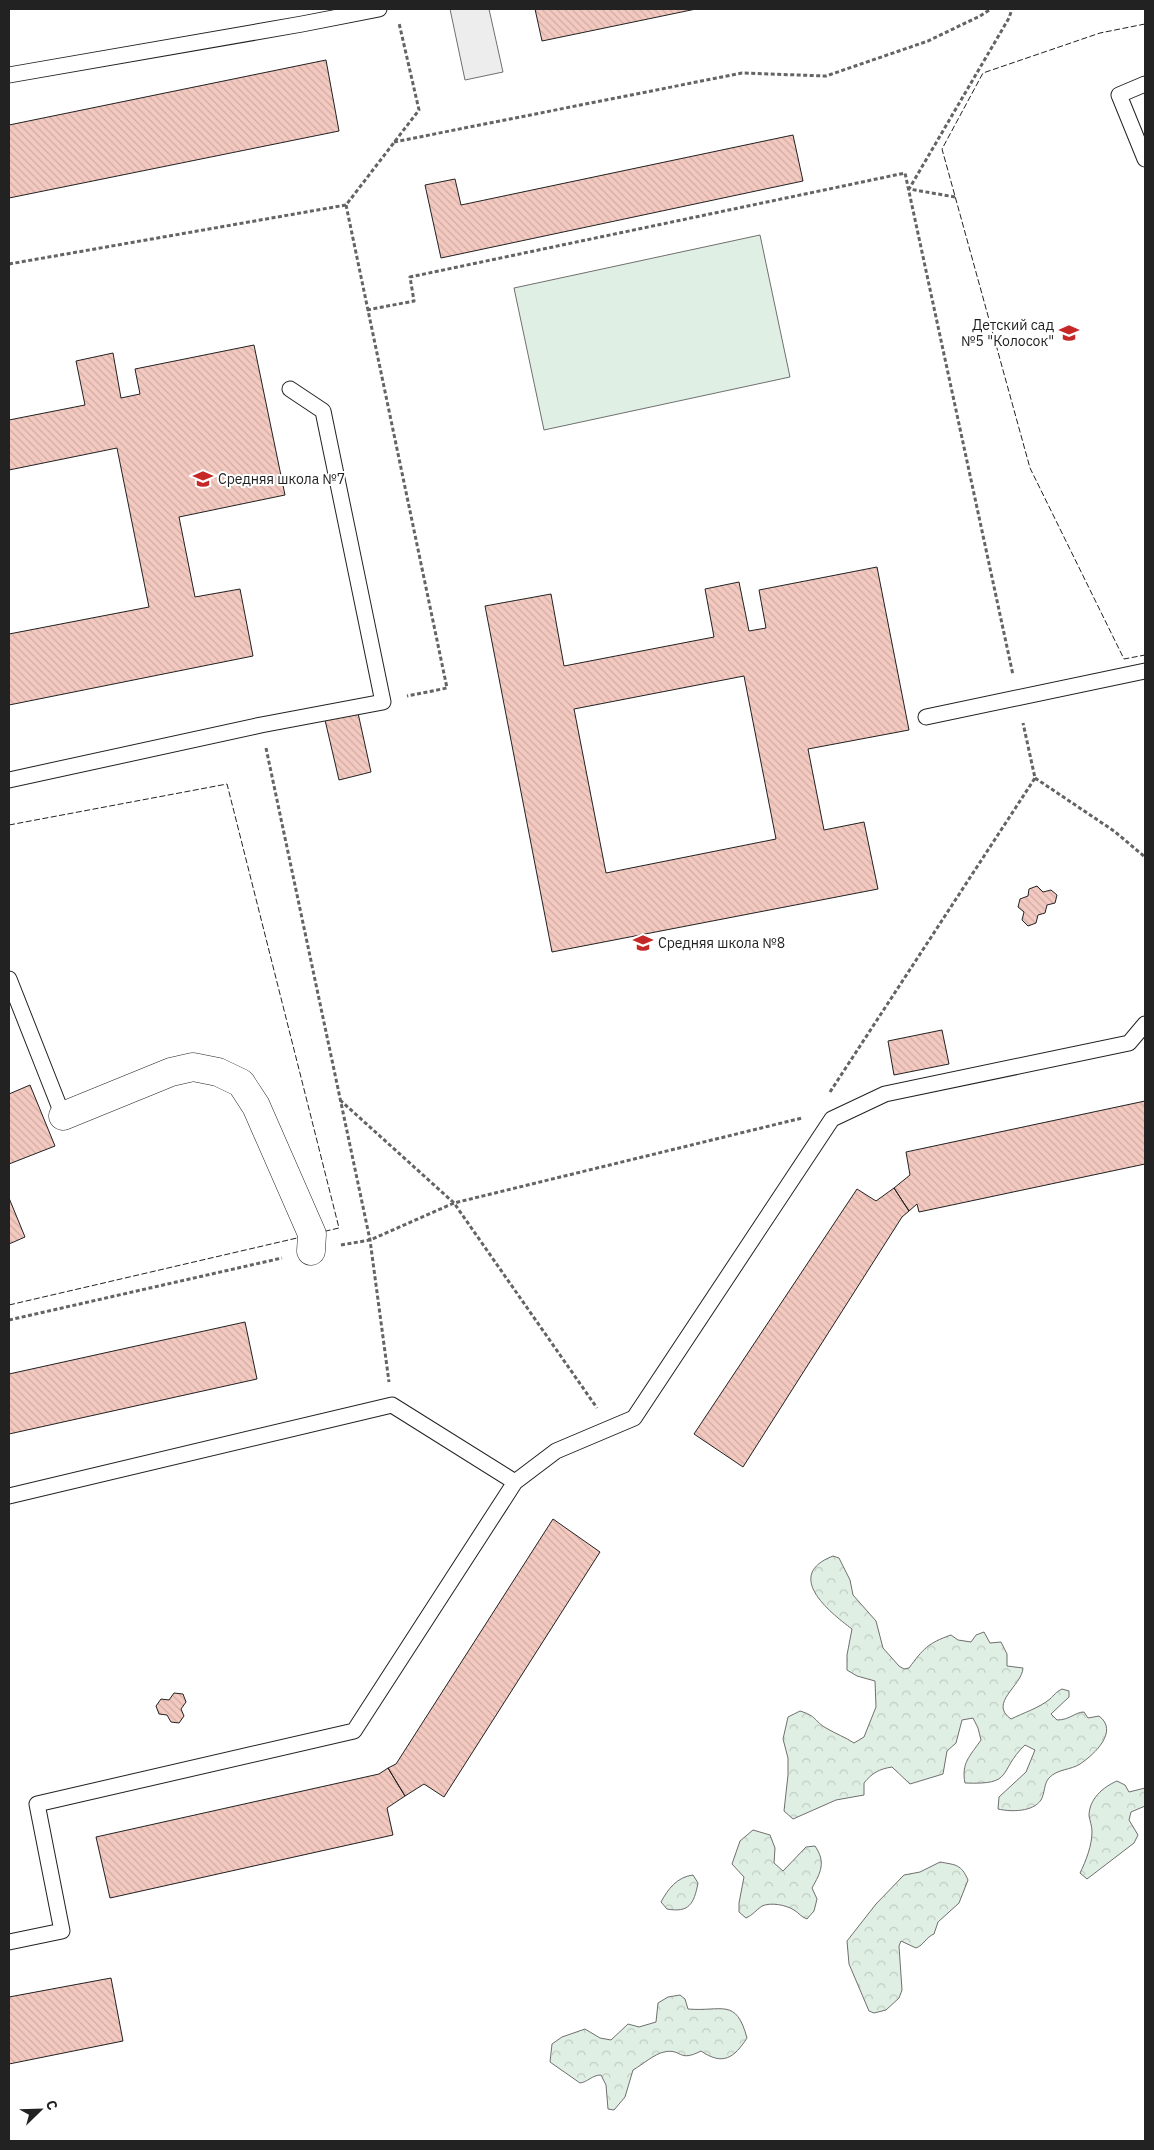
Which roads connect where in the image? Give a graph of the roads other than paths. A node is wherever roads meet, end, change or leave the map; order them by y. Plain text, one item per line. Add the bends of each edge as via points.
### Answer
1 (379, 9) edge
2 (9, 75) edge
3 (1145, 84) edge
4 (1145, 159) edge
5 (290, 389) dead end
6 (1145, 671) edge
7 (926, 718) dead end
8 (9, 780) edge
9 (9, 979) edge
10 (1145, 1024) edge
11 (62, 1116) joint
12 (311, 1251) road end
13 (515, 1482) junction
14 (9, 1496) edge
15 (9, 1942) edge

1 - 2 lane
3 - 4 lane via 1119,95
5 - 8 lane via 323,412 383,702
6 - 7 lane
9 - 11 lane
10 - 13 lane via 1129,1044 885,1094 832,1119 634,1418 556,1451
11 - 12 street via 171,1072 193,1067 218,1072 241,1084 256,1106 312,1234
13 - 14 lane via 392,1405
13 - 15 lane via 354,1731 37,1804 62,1931

